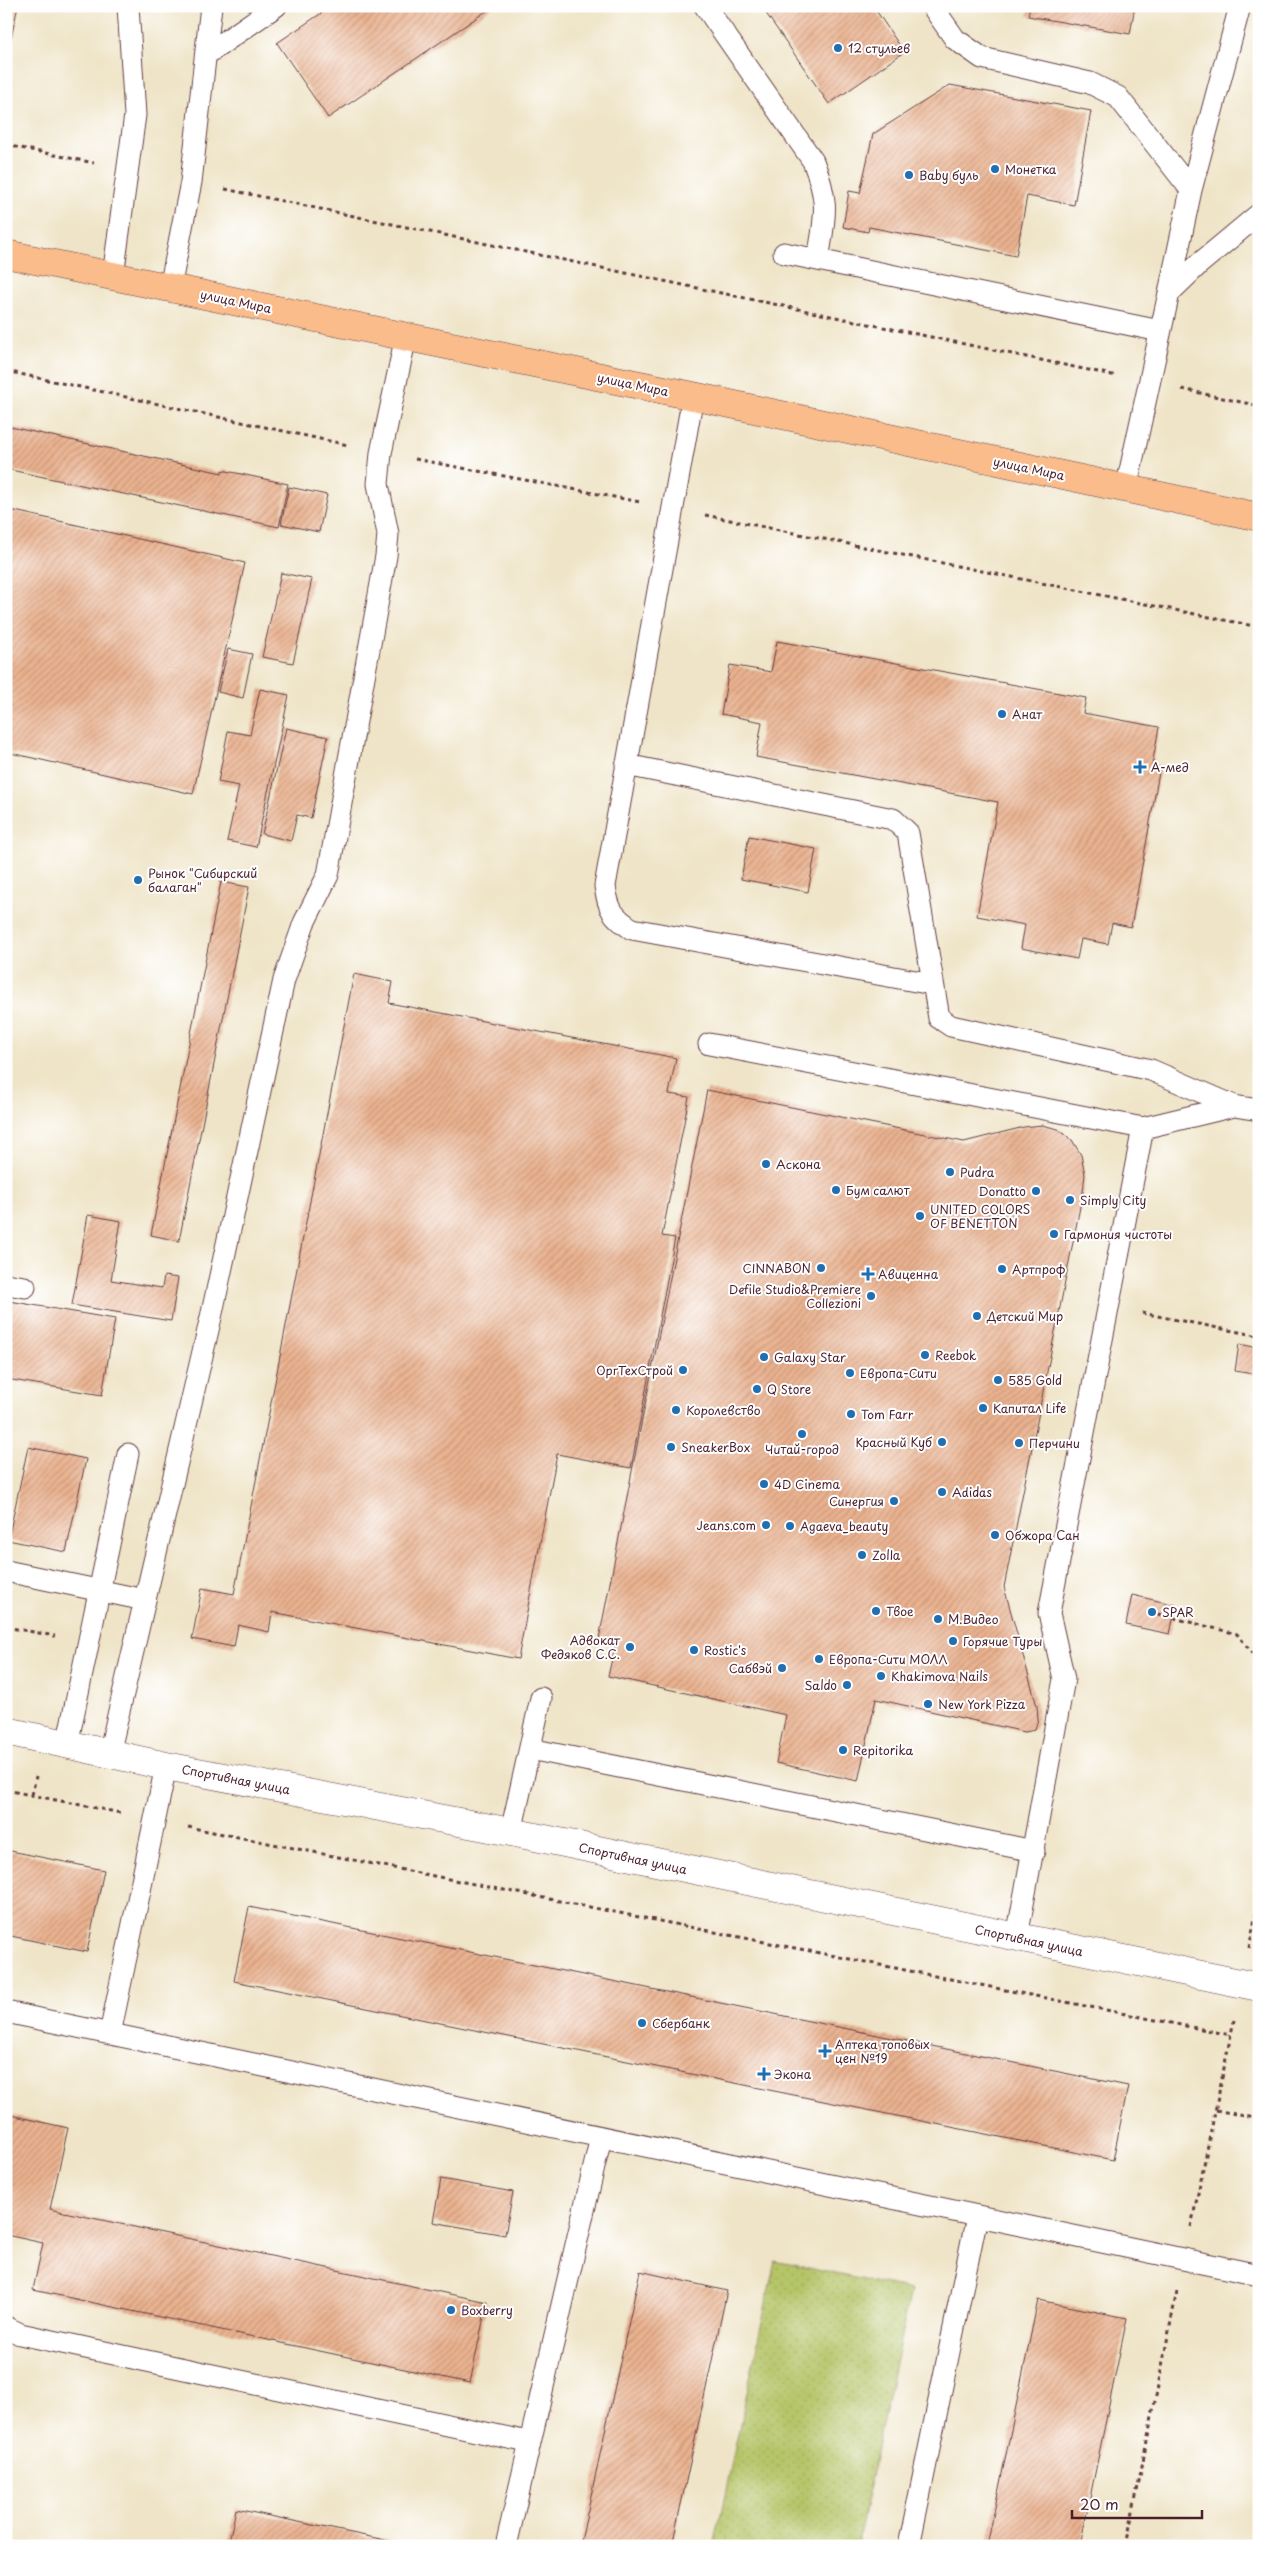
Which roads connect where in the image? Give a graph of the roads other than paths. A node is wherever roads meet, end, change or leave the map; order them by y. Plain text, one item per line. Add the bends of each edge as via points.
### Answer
1 (128, 6) edge
2 (211, 6) edge
3 (276, 6) edge
4 (705, 6) edge
5 (932, 6) edge
6 (1240, 6) edge
7 (207, 54) junction
8 (1191, 190) junction
9 (1259, 214) edge
10 (784, 253) dead end
11 (6, 254) edge
12 (818, 260) junction
13 (114, 276) junction
14 (170, 288) junction
15 (1169, 293) junction
16 (1160, 331) junction
17 (406, 336) junction
18 (693, 396) junction
19 (1126, 489) junction
20 (1259, 517) edge
21 (626, 765) junction
22 (932, 984) junction
23 (709, 1044) dead end
24 (1234, 1106) junction
25 (1259, 1110) edge
26 (1143, 1128) junction
27 (128, 1454) dead end
28 (6, 1572) edge
29 (99, 1590) junction
30 (145, 1600) junction
31 (541, 1698) dead end
32 (6, 1731) edge
33 (67, 1745) junction
34 (530, 1749) junction
35 (109, 1754) junction
36 (166, 1766) junction
37 (511, 1832) junction
38 (1034, 1851) junction
39 (1017, 1937) junction
40 (1250, 1985) edge
41 (6, 2012) edge
42 (110, 2034) junction
43 (601, 2137) junction
44 (977, 2216) junction
45 (1259, 2275) edge
46 (6, 2327) edge
47 (528, 2442) junction
48 (506, 2546) edge
49 (909, 2546) edge

1 - 13 lane via 135,115
2 - 7 lane
3 - 7 lane
4 - 12 lane via 813,161 824,188 826,209
5 - 8 lane via 955,39 982,58 1090,83 1118,97
6 - 8 lane
7 - 14 lane via 191,182
8 - 15 lane
9 - 15 lane
10 - 12 lane
11 - 13 main road, улица Мира
12 - 16 lane
13 - 14 main road, улица Мира
14 - 17 main road, улица Мира
15 - 16 lane
16 - 19 lane
17 - 18 main road, улица Мира
17 - 30 lane via 381,453 378,484 388,534 386,556 328,875 304,923 284,980 212,1313
18 - 19 main road, улица Мира
18 - 21 lane
19 - 20 main road, улица Мира
21 - 22 lane via 893,819 908,833
21 - 22 lane via 605,886 607,901 616,918 632,929
22 - 24 lane via 939,1018 951,1026 1151,1070
23 - 26 lane
24 - 25 lane
24 - 26 lane
26 - 38 lane via 1048,1613 1064,1679
27 - 29 lane
28 - 29 lane
29 - 30 lane
29 - 33 lane
30 - 35 lane
31 - 34 lane
32 - 33 street, Спортивная улица
33 - 35 street, Спортивная улица
34 - 37 lane
34 - 38 lane
35 - 36 street, Спортивная улица
36 - 37 street, Спортивная улица
36 - 42 lane
37 - 39 street, Спортивная улица
38 - 39 lane
39 - 40 street, Спортивная улица
41 - 42 lane
42 - 43 lane
43 - 44 lane
43 - 47 lane
44 - 45 lane
44 - 49 lane
46 - 47 lane via 20,2334
47 - 48 lane

